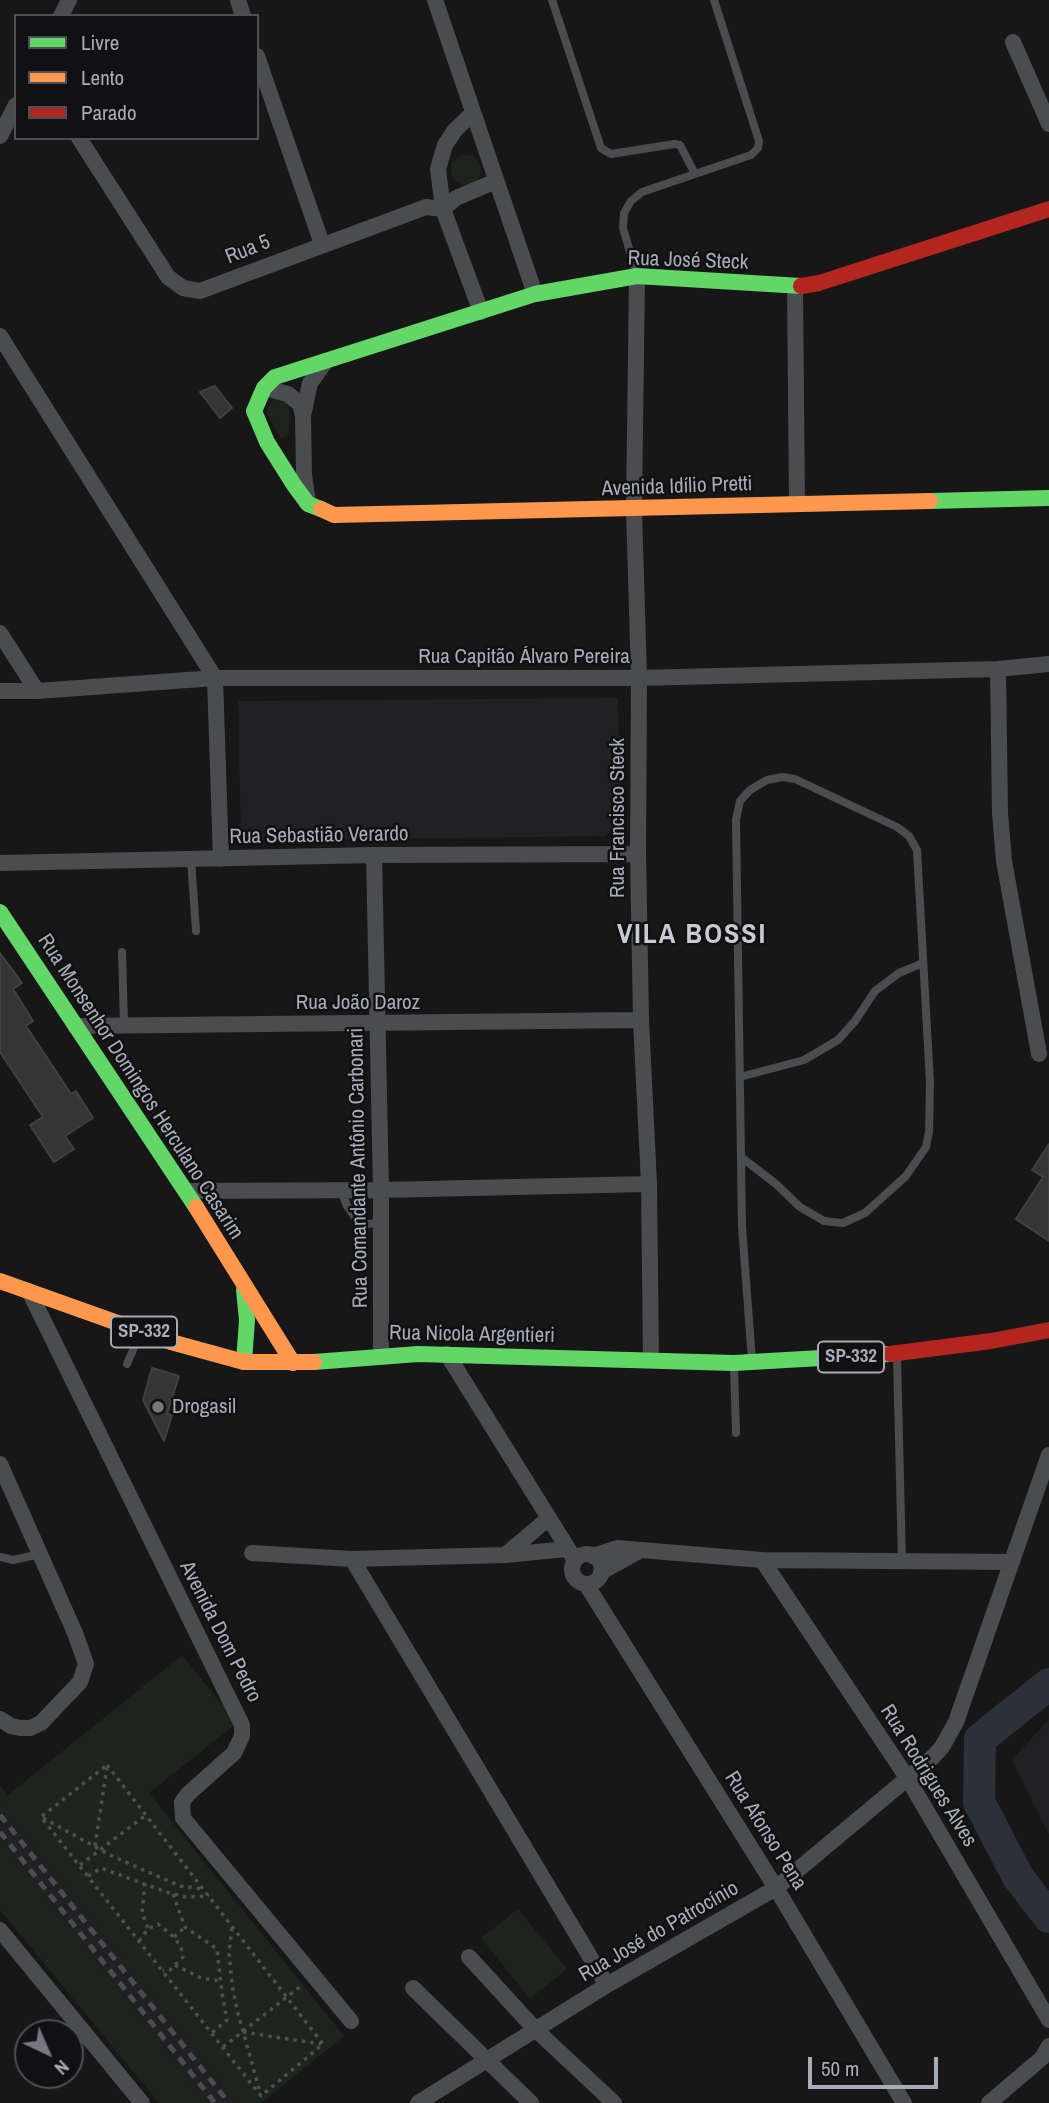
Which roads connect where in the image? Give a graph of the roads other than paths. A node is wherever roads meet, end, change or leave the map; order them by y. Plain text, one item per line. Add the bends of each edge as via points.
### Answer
1 (435, 0) edge
2 (552, 0) edge
3 (714, 0) edge
4 (1013, 42) dead end
5 (259, 62) edge
6 (14, 109) edge
7 (473, 113) junction
8 (1049, 124) edge
9 (0, 136) edge
10 (80, 140) edge
11 (695, 174) junction
12 (496, 181) junction
13 (443, 209) junction
14 (1049, 209) edge
15 (322, 244) junction
16 (637, 276) junction
17 (795, 287) junction
18 (535, 294) junction
19 (481, 312) junction
20 (0, 336) edge
21 (326, 362) junction
22 (264, 388) junction
23 (303, 416) junction
24 (304, 446) junction
25 (274, 454) junction
26 (1049, 498) edge
27 (308, 504) junction
28 (797, 504) junction
29 (634, 510) junction
30 (0, 633) edge
31 (1049, 664) edge
32 (998, 669) junction
33 (215, 678) junction
34 (639, 678) junction
35 (0, 691) edge
36 (37, 691) junction
37 (638, 854) junction
38 (374, 855) junction
39 (191, 859) junction
40 (221, 859) junction
41 (0, 863) edge
42 (0, 912) edge
43 (196, 931) dead end
44 (122, 952) dead end
45 (923, 963) junction
46 (641, 1020) junction
47 (378, 1024) junction
48 (75, 1026) junction
49 (124, 1026) junction
50 (1039, 1054) dead end
51 (740, 1077) junction
52 (741, 1157) junction
53 (649, 1184) junction
54 (341, 1190) junction
55 (381, 1190) junction
56 (186, 1191) junction
57 (381, 1223) junction
58 (0, 1281) edge
59 (244, 1284) junction
60 (29, 1291) junction
61 (1049, 1330) edge
62 (141, 1331) junction
63 (381, 1354) junction
64 (447, 1354) junction
65 (897, 1354) junction
66 (651, 1360) junction
67 (244, 1362) junction
68 (752, 1362) junction
69 (293, 1363) junction
70 (734, 1363) junction
71 (127, 1364) dead end
72 (736, 1433) dead end
73 (1049, 1455) edge
74 (0, 1464) edge
75 (549, 1518) junction
76 (641, 1550) junction
77 (252, 1553) dead end
78 (40, 1554) junction
79 (571, 1554) junction
80 (505, 1555) junction
81 (593, 1556) junction
82 (0, 1557) edge
83 (352, 1559) junction
84 (762, 1560) junction
85 (902, 1561) junction
86 (1012, 1562) junction
87 (601, 1572) junction
88 (586, 1584) junction
89 (0, 1719) edge
90 (908, 1779) junction
91 (776, 1888) junction
92 (0, 1930) edge
93 (470, 1957) dead end
94 (607, 1985) junction
95 (413, 1988) dead end
96 (1049, 2020) edge
97 (351, 2021) dead end
98 (535, 2029) junction
99 (1049, 2046) edge
100 (486, 2059) junction
101 (142, 2103) edge
102 (418, 2103) edge
103 (531, 2103) edge
104 (614, 2103) edge
105 (904, 2103) edge
106 (989, 2103) edge

1 - 7 street
2 - 11 lane via 601,148 611,154 680,145
3 - 11 lane via 759,141 751,155
4 - 8 street
5 - 15 street
6 - 9 street
7 - 12 street
7 - 13 street via 455,131 440,158
10 - 15 street, Rua 5 via 168,277 183,288 200,291
11 - 16 lane via 642,192 624,212 623,228
12 - 13 street, Rua 5 via 456,198
12 - 18 street
13 - 15 street, Rua 5 via 426,207
13 - 19 street
14 - 17 street, Rua José Steck via 820,283
16 - 17 street, Rua José Steck
16 - 18 street, Rua José Steck
16 - 29 street, Rua Francisco Steck
17 - 28 street
18 - 19 street, Rua José Steck
19 - 21 street, Rua José Steck
20 - 33 street
21 - 22 street, Rua José Steck via 275,377
21 - 23 street via 310,383
22 - 23 street via 288,394 300,404
22 - 25 street via 254,411
23 - 24 street
24 - 25 street via 290,455
24 - 27 street
25 - 27 street
26 - 28 street, Avenida Idílio Pretti
27 - 29 street, Avenida Idílio Pretti via 334,515
28 - 29 street, Avenida Idílio Pretti
29 - 34 street, Rua Francisco Steck
30 - 36 street
31 - 32 street, Rua Capitão Álvaro Pereira
32 - 34 street, Rua Capitão Álvaro Pereira
32 - 50 street via 1004,861
33 - 34 street, Rua Capitão Álvaro Pereira
33 - 36 street, Rua Capitão Álvaro Pereira
33 - 40 street
34 - 37 street, Rua Francisco Steck
35 - 36 street, Rua Capitão Álvaro Pereira
37 - 38 street, Rua Sebastião Verardo
37 - 46 street, Rua Francisco Steck
38 - 40 street, Rua Sebastião Verardo
38 - 47 street, Rua Comandante Antônio Carbonari
39 - 40 street, Rua Sebastião Verardo
39 - 41 street, Rua Sebastião Verardo
39 - 43 lane
42 - 48 street, Rua Monsenhor Domingos Herculano Casarim
44 - 49 lane
45 - 51 lane via 899,972 875,990 838,1040 804,1060
45 - 51 lane via 916,850 909,836 795,779 767,780 750,790 740,801 736,820
45 - 52 lane via 929,1132 926,1147 906,1176 865,1213 844,1223 824,1221 800,1207
46 - 47 street, Rua João Daroz
46 - 53 street, Rua Francisco Steck
47 - 49 street, Rua João Daroz
47 - 55 street, Rua Comandante Antônio Carbonari
48 - 49 street, Rua João Daroz
48 - 56 street, Rua Monsenhor Domingos Herculano Casarim
51 - 52 lane
52 - 68 lane
53 - 55 street
53 - 66 street, Rua Francisco Steck
54 - 55 street
54 - 56 street
54 - 57 lane via 358,1220
55 - 57 street, Rua Comandante Antônio Carbonari
56 - 59 street, Rua Monsenhor Domingos Herculano Casarim
57 - 63 street, Rua Comandante Antônio Carbonari
58 - 60 street, SP-332
59 - 67 street, Rua Monsenhor Domingos Herculano Casarim
59 - 69 street, Rua Monsenhor Domingos Herculano Casarim
60 - 62 street, SP-332
60 - 97 street, Avenida Dom Pedro via 242,1726 234,1753 182,1802 183,1818
61 - 65 street, SP-332
62 - 67 street, SP-332
62 - 71 lane
63 - 64 street, Rua Nicola Argentieri / SP-332
63 - 69 street, Rua Nicola Argentieri / SP-332
64 - 66 street, Rua Nicola Argentieri / SP-332
64 - 75 street
65 - 68 street, SP-332
65 - 85 lane
66 - 70 street, SP-332
67 - 69 street, SP-332
68 - 70 street, SP-332
70 - 72 lane
73 - 86 street, Rua José do Patrocínio
74 - 78 street
75 - 79 street
75 - 80 street
76 - 81 street via 617,1548
76 - 84 street
76 - 87 street
77 - 83 street
78 - 82 lane via 13,1560
78 - 89 street via 86,1664 80,1682 41,1723 20,1728
79 - 80 street
79 - 81 street
79 - 88 street via 575,1578
80 - 83 street
81 - 87 street
83 - 94 street
84 - 85 street
84 - 90 street, Rua Rodrigues Alves
85 - 86 street
86 - 90 street, Rua José do Patrocínio via 956,1722 942,1747
87 - 88 street
88 - 91 street, Rua Afonso Pena
90 - 91 street, Rua José do Patrocínio
90 - 96 street, Rua Rodrigues Alves
91 - 94 street, Rua José do Patrocínio
91 - 105 street, Rua Afonso Pena
92 - 101 street
93 - 98 street
94 - 98 street, Rua José do Patrocínio
95 - 100 street
98 - 100 street, Rua José do Patrocínio
98 - 104 street
99 - 106 street via 1042,2058
100 - 102 street, Rua José do Patrocínio
100 - 103 street

